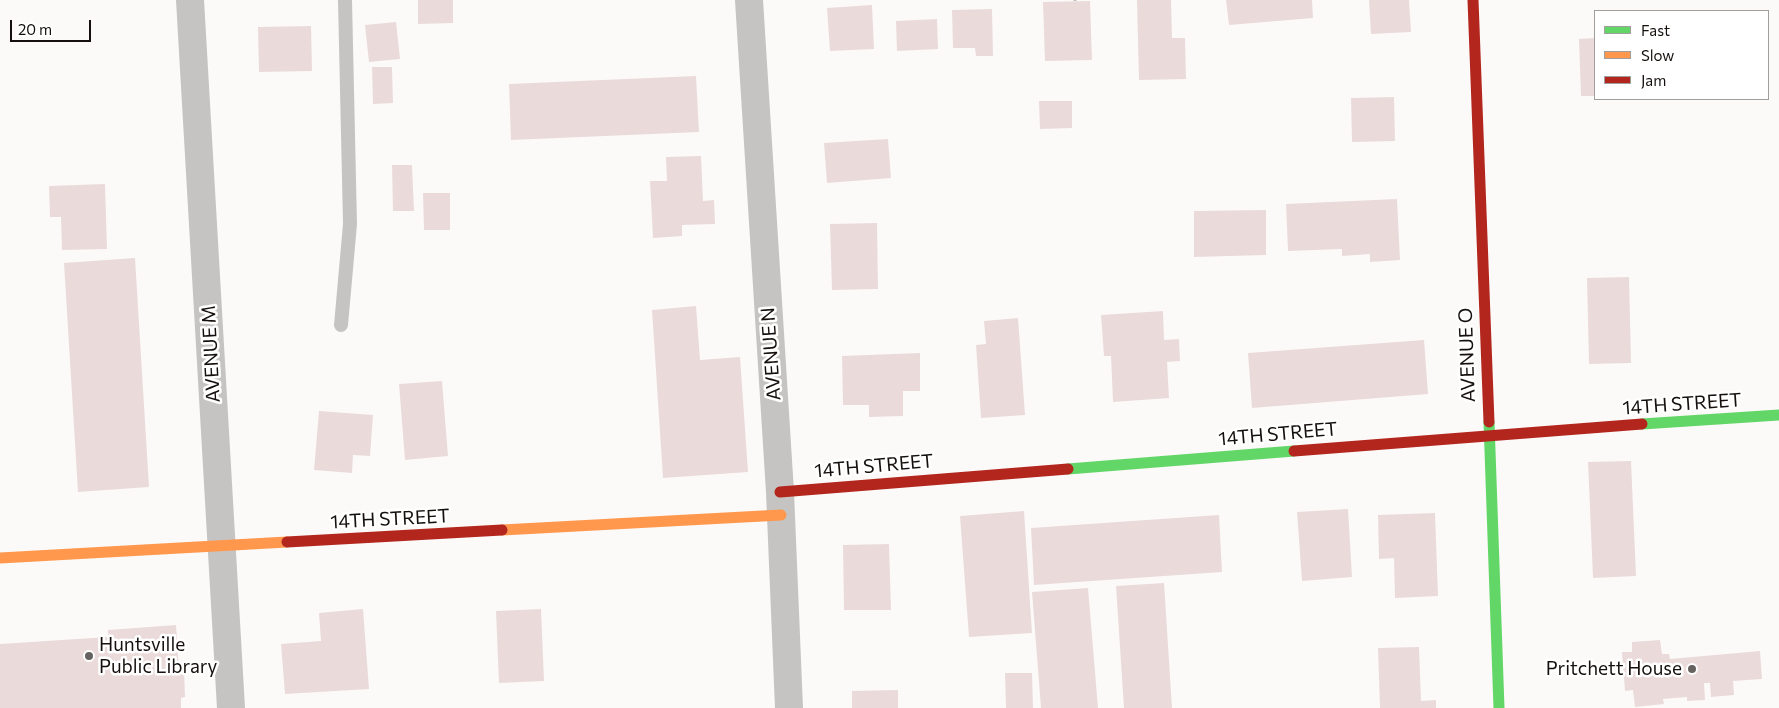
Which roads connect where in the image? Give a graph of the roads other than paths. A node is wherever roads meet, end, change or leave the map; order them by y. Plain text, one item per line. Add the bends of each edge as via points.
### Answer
1 (190, 0) edge
2 (345, 0) edge
3 (749, 0) edge
4 (1473, 0) edge
5 (341, 325) dead end
6 (1779, 415) edge
7 (1487, 435) junction
8 (781, 503) junction
9 (223, 545) junction
10 (0, 558) edge
11 (231, 708) edge
12 (789, 708) edge
13 (1499, 708) edge

1 - 9 street, AVENUE M
2 - 5 lane via 350,224
3 - 8 street, AVENUE N
4 - 7 street, AVENUE O
6 - 7 street, 14TH STREET
7 - 8 street, 14TH STREET
7 - 13 street, AVENUE O
8 - 9 street, 14TH STREET
8 - 12 street, AVENUE N
9 - 10 street, 14TH STREET
9 - 11 street, AVENUE M

